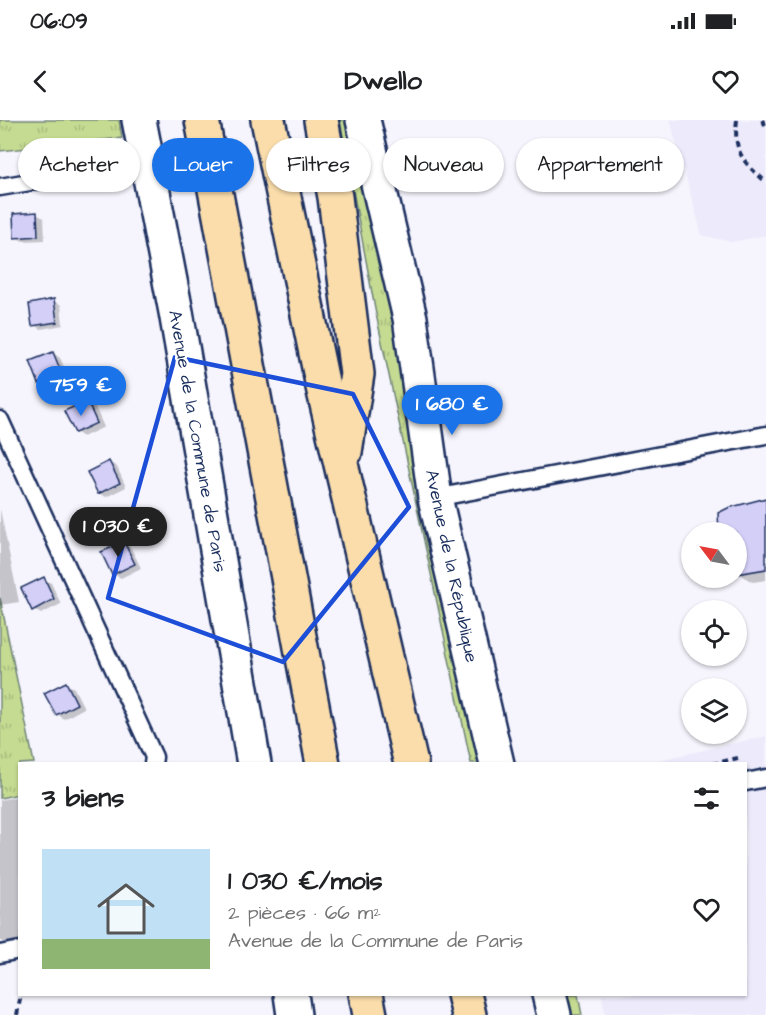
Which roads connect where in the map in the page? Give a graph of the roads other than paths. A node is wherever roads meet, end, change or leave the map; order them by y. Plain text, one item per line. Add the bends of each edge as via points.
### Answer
1 (139, 120) edge
2 (202, 120) edge
3 (268, 120) edge
4 (321, 120) edge
5 (363, 120) edge
6 (147, 162) junction
7 (0, 187) edge
8 (0, 420) edge
9 (766, 435) edge
10 (343, 469) junction
11 (435, 498) junction
12 (153, 762) edge
13 (254, 762) edge
14 (323, 762) edge
15 (411, 762) edge
16 (497, 762) edge
17 (766, 778) edge
18 (747, 782) edge
19 (18, 950) edge
20 (0, 954) edge
21 (291, 996) edge
22 (366, 996) edge
23 (464, 996) edge
24 (549, 996) edge
25 (294, 1015) edge
26 (370, 1015) edge
27 (469, 1015) edge
28 (554, 1015) edge

1 - 6 main road, Avenue de la Commune de Paris
2 - 14 highway
3 - 10 highway
4 - 10 highway via 335,197 357,374
5 - 11 main road, Avenue de la République via 410,318
6 - 7 lane
6 - 13 main road, Avenue de la Commune de Paris
8 - 12 lane
9 - 11 lane
10 - 15 highway
11 - 16 main road, Avenue de la République
17 - 18 lane
19 - 20 lane
21 - 25 main road
22 - 26 highway
23 - 27 highway
24 - 28 main road

